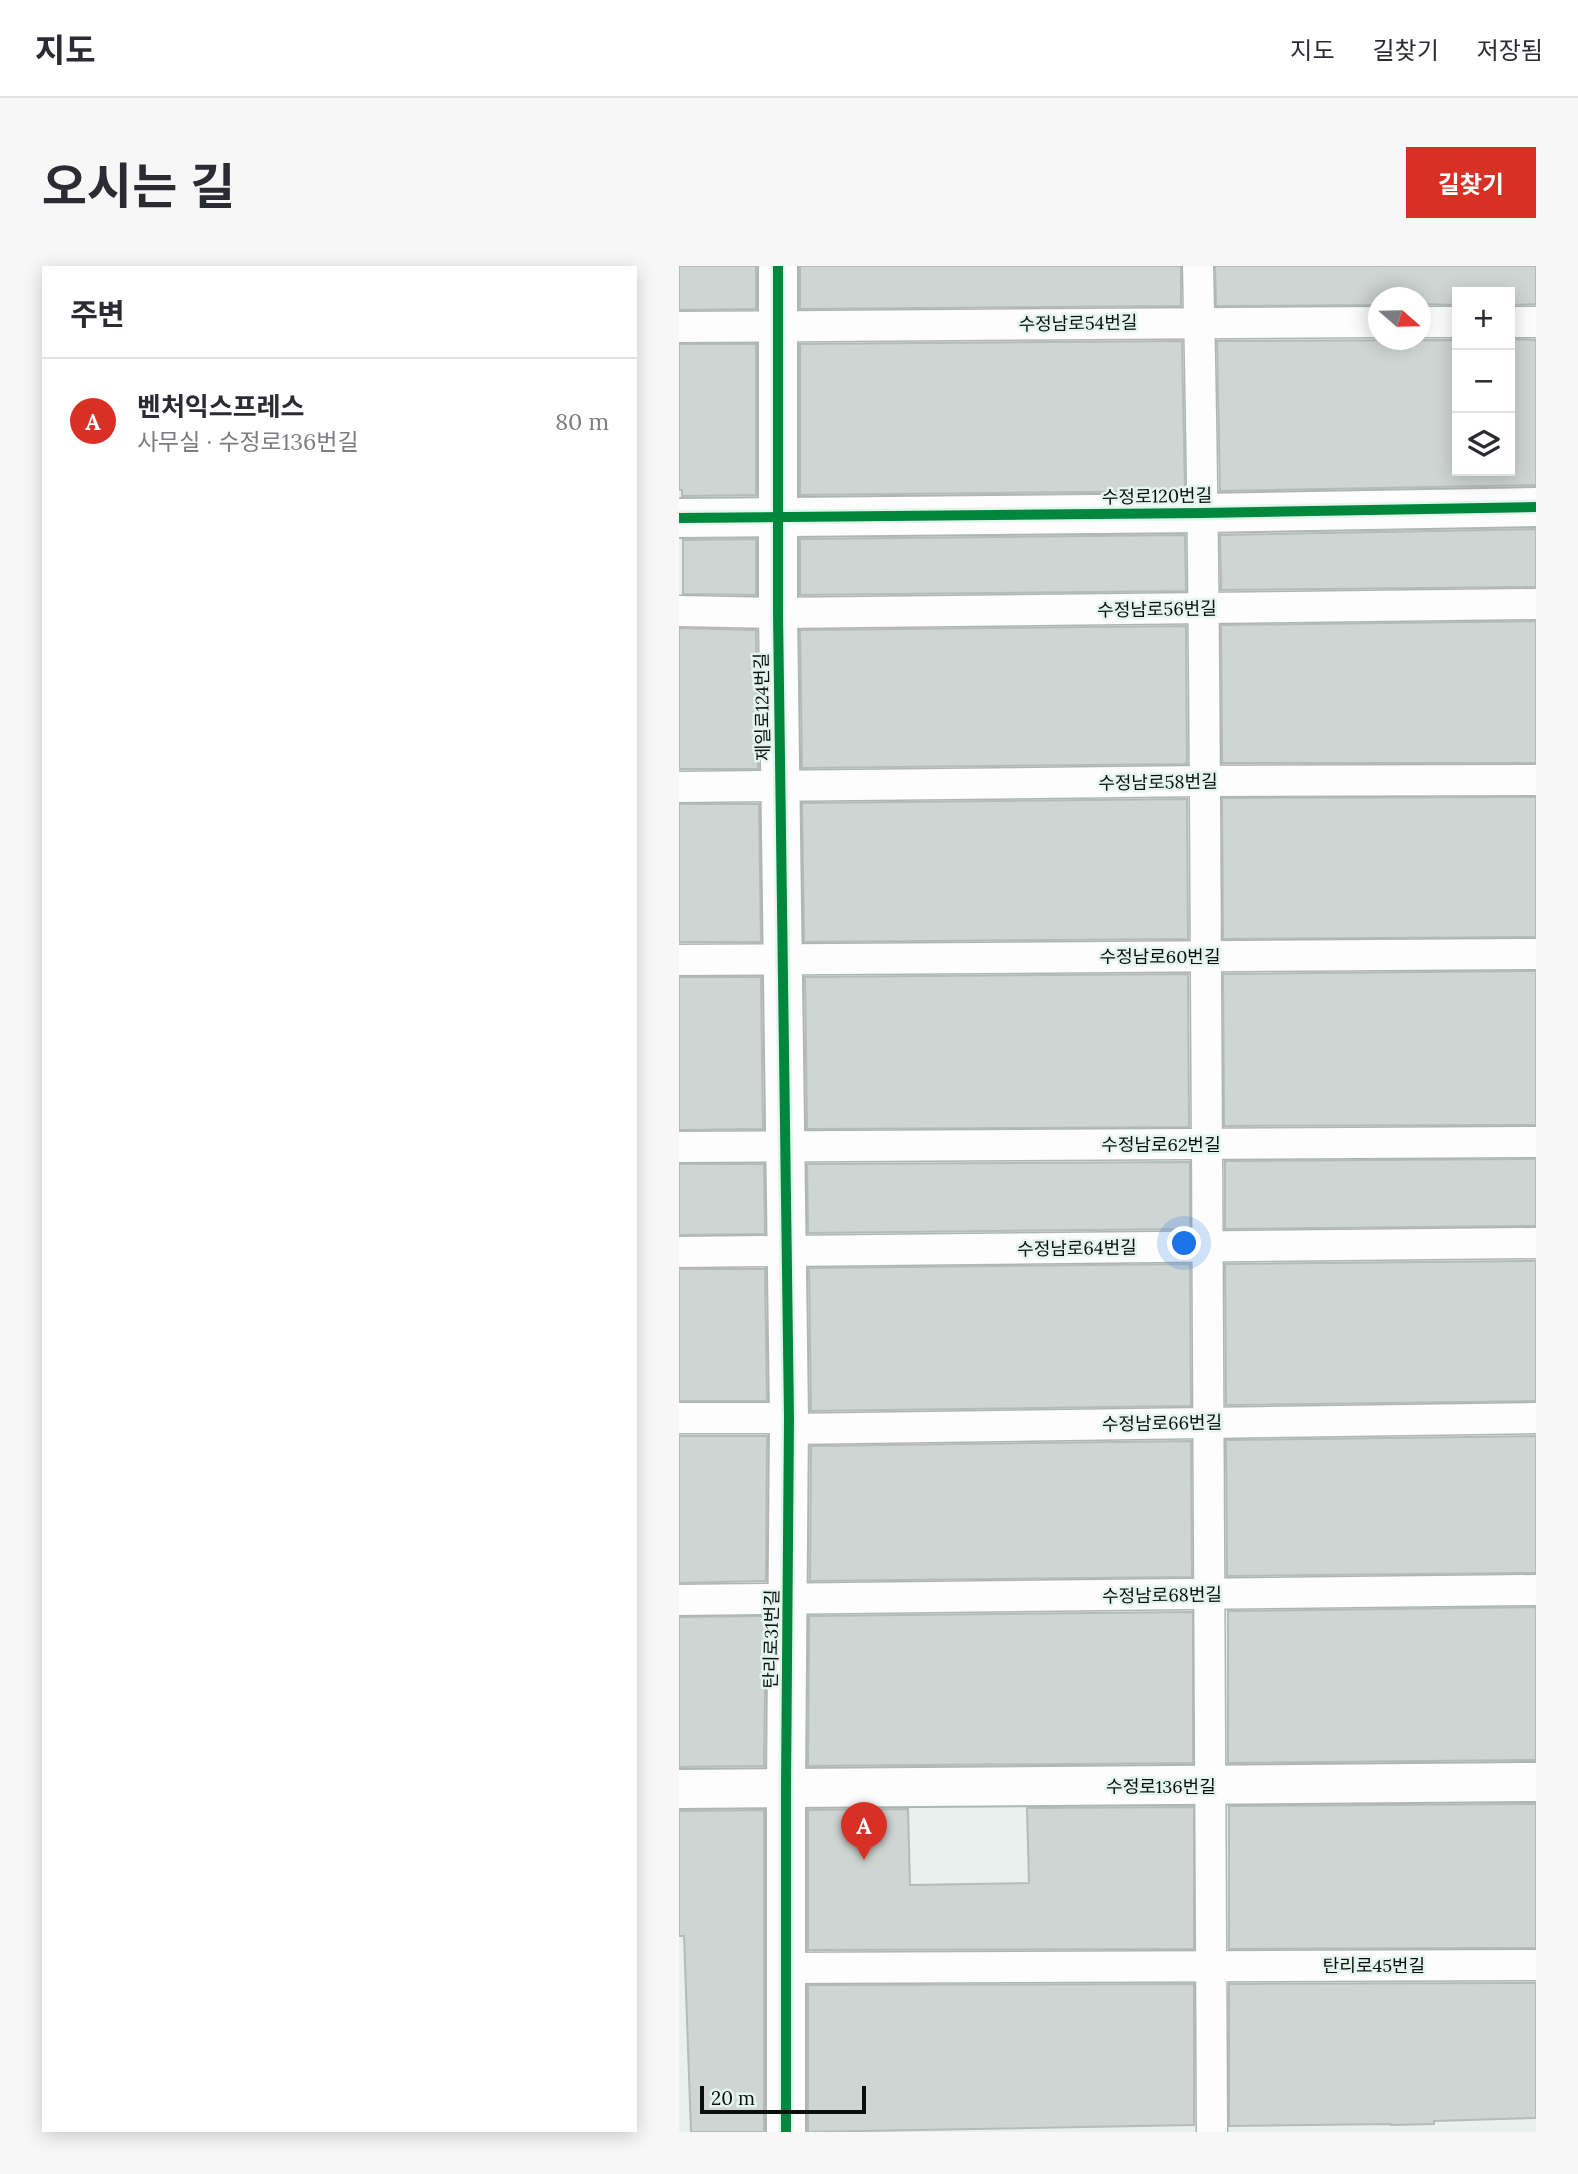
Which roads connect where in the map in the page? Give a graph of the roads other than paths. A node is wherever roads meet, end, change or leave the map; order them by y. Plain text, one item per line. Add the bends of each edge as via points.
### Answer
1 (778, 266) edge
2 (1198, 266) edge
3 (1200, 322) junction
4 (1368, 322) edge
5 (1431, 322) edge
6 (1452, 322) edge
7 (1515, 322) edge
8 (1536, 322) edge
9 (679, 327) edge
10 (778, 328) junction
11 (1536, 507) edge
12 (1203, 513) junction
13 (679, 518) edge
14 (778, 518) junction
15 (1536, 604) edge
16 (1202, 608) junction
17 (679, 611) edge
18 (778, 612) junction
19 (1536, 780) edge
20 (1205, 781) junction
21 (679, 787) edge
22 (781, 787) junction
23 (1536, 954) edge
24 (1207, 956) junction
25 (679, 960) edge
26 (783, 960) junction
27 (1536, 1142) edge
28 (1207, 1144) junction
29 (679, 1147) edge
30 (786, 1147) junction
31 (1536, 1243) edge
32 (1208, 1246) junction
33 (679, 1252) edge
34 (785, 1252) junction
35 (679, 1418) edge
36 (1536, 1418) edge
37 (1208, 1422) junction
38 (789, 1423) junction
39 (1536, 1590) edge
40 (1209, 1594) junction
41 (679, 1600) edge
42 (789, 1600) junction
43 (1536, 1782) edge
44 (1211, 1786) junction
45 (786, 1787) junction
46 (679, 1789) edge
47 (1536, 1965) edge
48 (1212, 1966) junction
49 (786, 1968) junction
50 (786, 2132) edge
51 (1212, 2132) edge

1 - 10 street, 제일로124번길
2 - 3 lane
3 - 4 lane, 수정남로54번길
3 - 10 lane, 수정남로54번길
3 - 12 lane
5 - 6 lane
7 - 8 lane
9 - 10 lane
10 - 14 street, 제일로124번길
11 - 12 street, 수정로120번길
12 - 14 street, 수정로120번길
12 - 16 lane
13 - 14 street, 수정로120번길
14 - 18 street, 제일로124번길
15 - 16 lane, 수정남로56번길
16 - 18 lane, 수정남로56번길
16 - 20 lane
17 - 18 lane
18 - 22 street, 제일로124번길
19 - 20 lane, 수정남로58번길
20 - 22 lane, 수정남로58번길
20 - 24 lane
21 - 22 lane, 제일로124번길
22 - 26 street, 제일로124번길
23 - 24 lane, 수정남로60번길
24 - 26 lane, 수정남로60번길
24 - 28 lane
25 - 26 lane
26 - 30 street, 제일로124번길
27 - 28 lane, 수정남로62번길
28 - 30 lane, 수정남로62번길
28 - 32 lane
29 - 30 lane, 수정남로62번길
30 - 34 street, 탄리로31번길
31 - 32 lane, 수정남로64번길
32 - 34 lane, 수정남로64번길
32 - 37 lane
33 - 34 lane
34 - 38 street, 탄리로31번길
35 - 38 lane
36 - 37 lane, 수정남로66번길
37 - 38 lane, 수정남로66번길
37 - 40 lane
38 - 42 street, 탄리로31번길
39 - 40 lane, 수정남로68번길
40 - 42 lane, 수정남로68번길
40 - 44 lane
41 - 42 lane, 탄리로31번길
42 - 45 street, 탄리로31번길
43 - 44 street, 수정로136번길
44 - 45 street, 수정로136번길
44 - 48 lane
45 - 46 street, 수정로136번길
45 - 49 street, 탄리로31번길
47 - 48 lane, 탄리로45번길
48 - 49 lane
48 - 51 lane
49 - 50 street, 탄리로31번길

